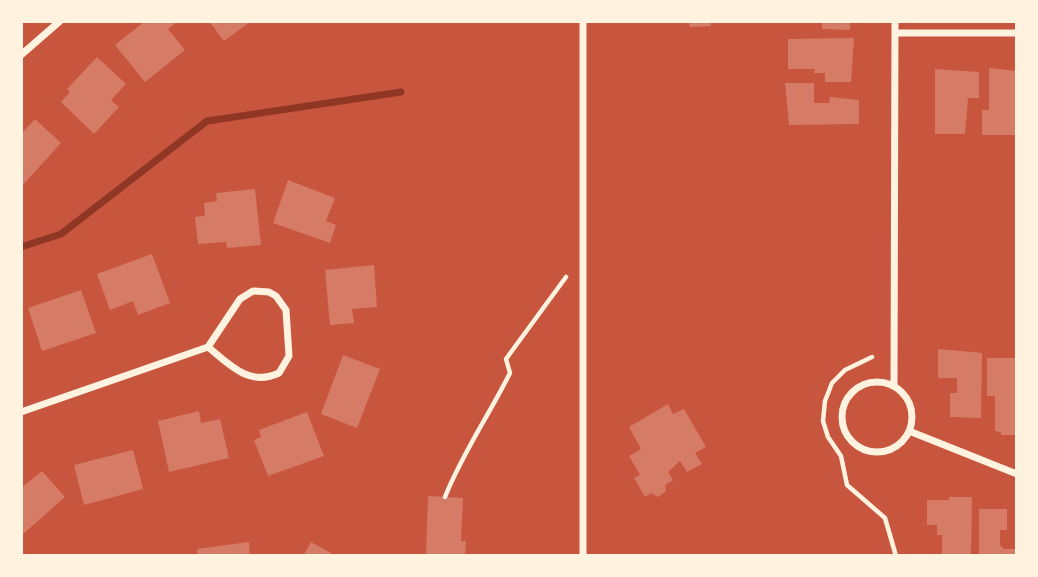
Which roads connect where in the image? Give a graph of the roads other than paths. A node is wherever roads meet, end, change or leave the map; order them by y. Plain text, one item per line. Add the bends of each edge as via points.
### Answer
1 (61, 21) edge
2 (583, 21) edge
3 (895, 21) edge
4 (895, 33) junction
5 (1017, 33) edge
6 (21, 55) edge
7 (208, 347) junction
8 (894, 386) junction
9 (21, 412) edge
10 (909, 431) junction
11 (1017, 474) edge
12 (583, 556) edge

1 - 6 street
2 - 12 street
3 - 4 street
4 - 5 street
4 - 8 street
7 - 7 street via 241,374 260,378 279,373 289,356 282,302 269,292 246,294
7 - 9 street
8 - 10 street via 911,409
8 - 10 street via 878,382 856,389 844,408 846,431 861,448 883,451 903,441
10 - 11 street

